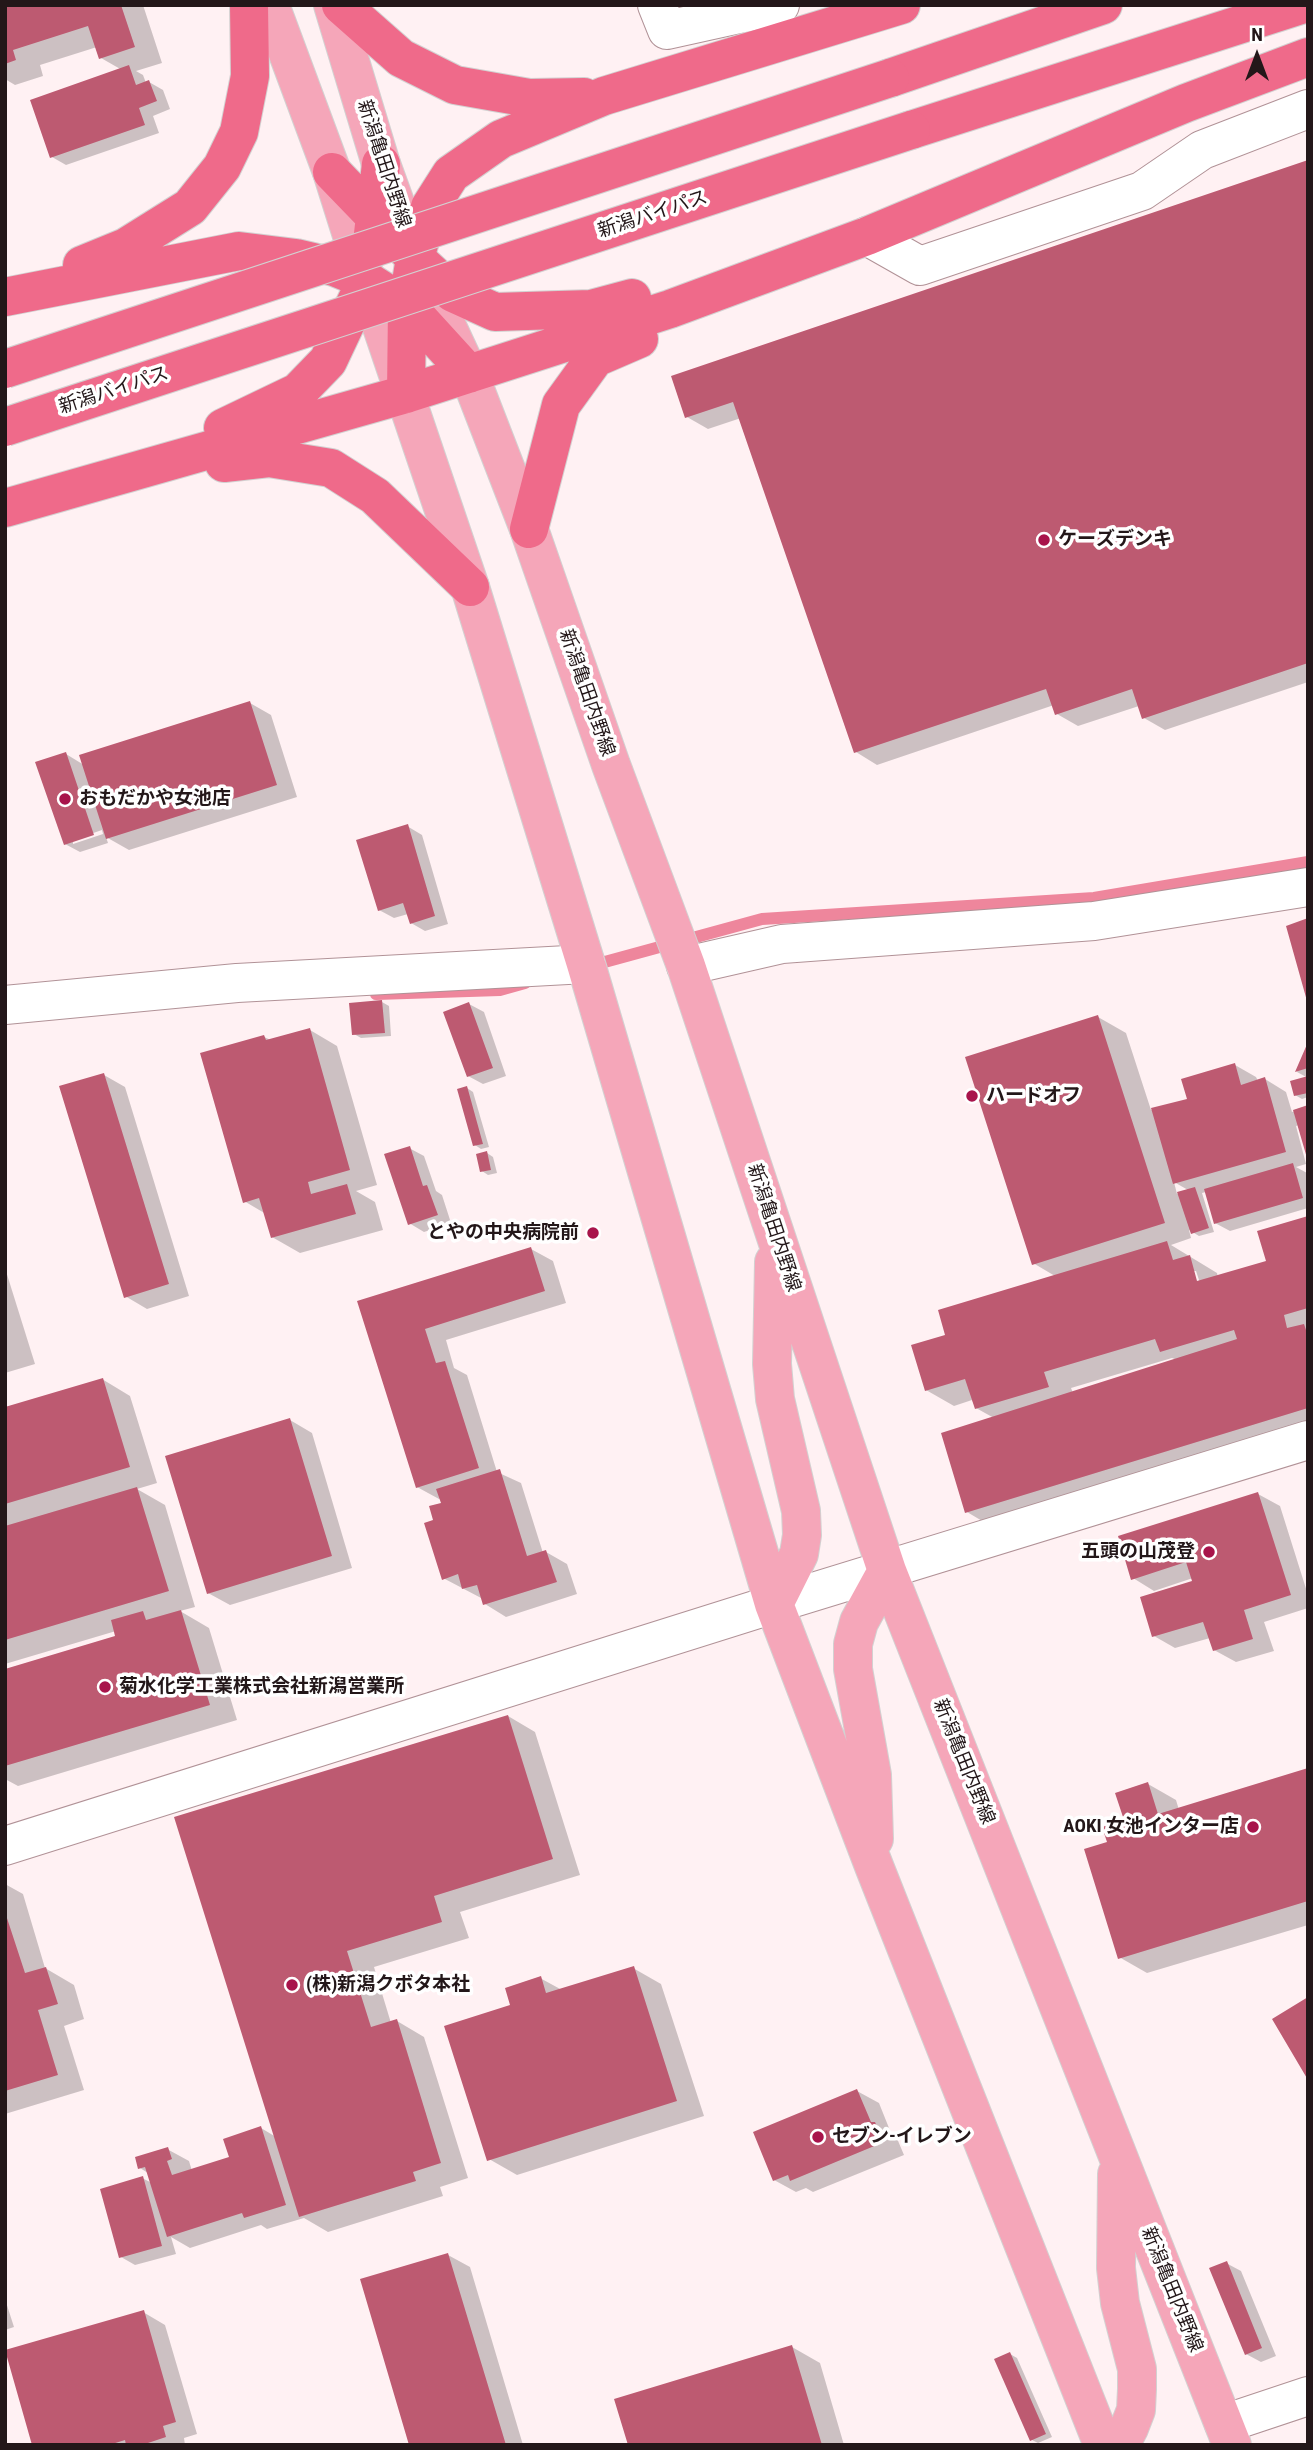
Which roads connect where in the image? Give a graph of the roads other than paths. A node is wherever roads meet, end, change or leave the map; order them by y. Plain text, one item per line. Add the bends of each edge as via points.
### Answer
1 (248, 5) edge
2 (270, 5) edge
3 (333, 5) edge
4 (341, 5) edge
5 (780, 5) edge
6 (901, 5) edge
7 (1103, 5) edge
8 (1301, 5) edge
9 (662, 18) edge
10 (1308, 57) edge
11 (604, 96) junction
12 (1308, 109) edge
13 (381, 164) junction
14 (332, 172) junction
15 (375, 217) junction
16 (867, 236) junction
17 (415, 258) junction
18 (366, 280) junction
19 (5, 296) edge
20 (407, 306) junction
21 (5, 369) edge
22 (470, 374) junction
23 (406, 394) junction
24 (5, 427) edge
25 (136, 471) junction
26 (5, 508) edge
27 (529, 529) junction
28 (470, 587) junction
29 (1308, 887) edge
30 (586, 964) junction
31 (686, 966) junction
32 (5, 1005) edge
33 (774, 1232) junction
34 (1308, 1440) edge
35 (887, 1571) junction
36 (774, 1604) junction
37 (5, 1846) edge
38 (874, 1866) junction
39 (1117, 2154) junction
40 (1308, 2396) edge
41 (1223, 2438) edge
42 (1103, 2445) edge
43 (1119, 2445) edge

1 - 19 highway via 250,76 239,132 222,167 190,207 126,247
2 - 14 main road
3 - 13 main road, 新潟亀田内野線
4 - 11 highway via 401,58 455,85 529,97
5 - 9 street
6 - 11 highway
7 - 21 highway, bridge
8 - 24 highway, 新潟バイパス, bridge
10 - 16 highway
11 - 17 highway via 501,139 451,174 430,207
12 - 16 street via 1202,150 1142,191 920,266
13 - 15 highway
13 - 17 main road, 新潟亀田内野線
14 - 15 highway
14 - 18 main road
15 - 17 highway
15 - 18 highway
16 - 17 highway via 591,309 495,313 453,293
16 - 22 highway via 670,309
16 - 27 highway via 595,358 561,405
17 - 20 highway
17 - 22 main road, 新潟亀田内野線
18 - 19 highway via 296,258 239,251
18 - 20 highway
18 - 23 main road
18 - 25 highway via 328,361 298,392
20 - 22 highway
20 - 23 highway
22 - 23 highway
22 - 27 main road, 新潟亀田内野線
23 - 25 highway
23 - 28 main road
25 - 26 highway
25 - 28 highway via 270,458 331,468 375,496
27 - 31 main road, 新潟亀田内野線
28 - 30 main road
29 - 31 street via 1094,921 782,944
30 - 32 street via 237,983
30 - 36 main road
31 - 33 main road, 新潟亀田内野線
33 - 35 main road, 新潟亀田内野線
33 - 36 main road via 775,1399 803,1535 799,1555
34 - 35 street
35 - 36 street
35 - 38 main road via 859,1622 853,1644 853,1669 872,1774
35 - 39 main road, 新潟亀田内野線
36 - 37 street
36 - 38 main road
38 - 42 main road
39 - 41 main road, 新潟亀田内野線
39 - 43 main road via 1116,2268 1137,2369 1136,2410
40 - 41 street

